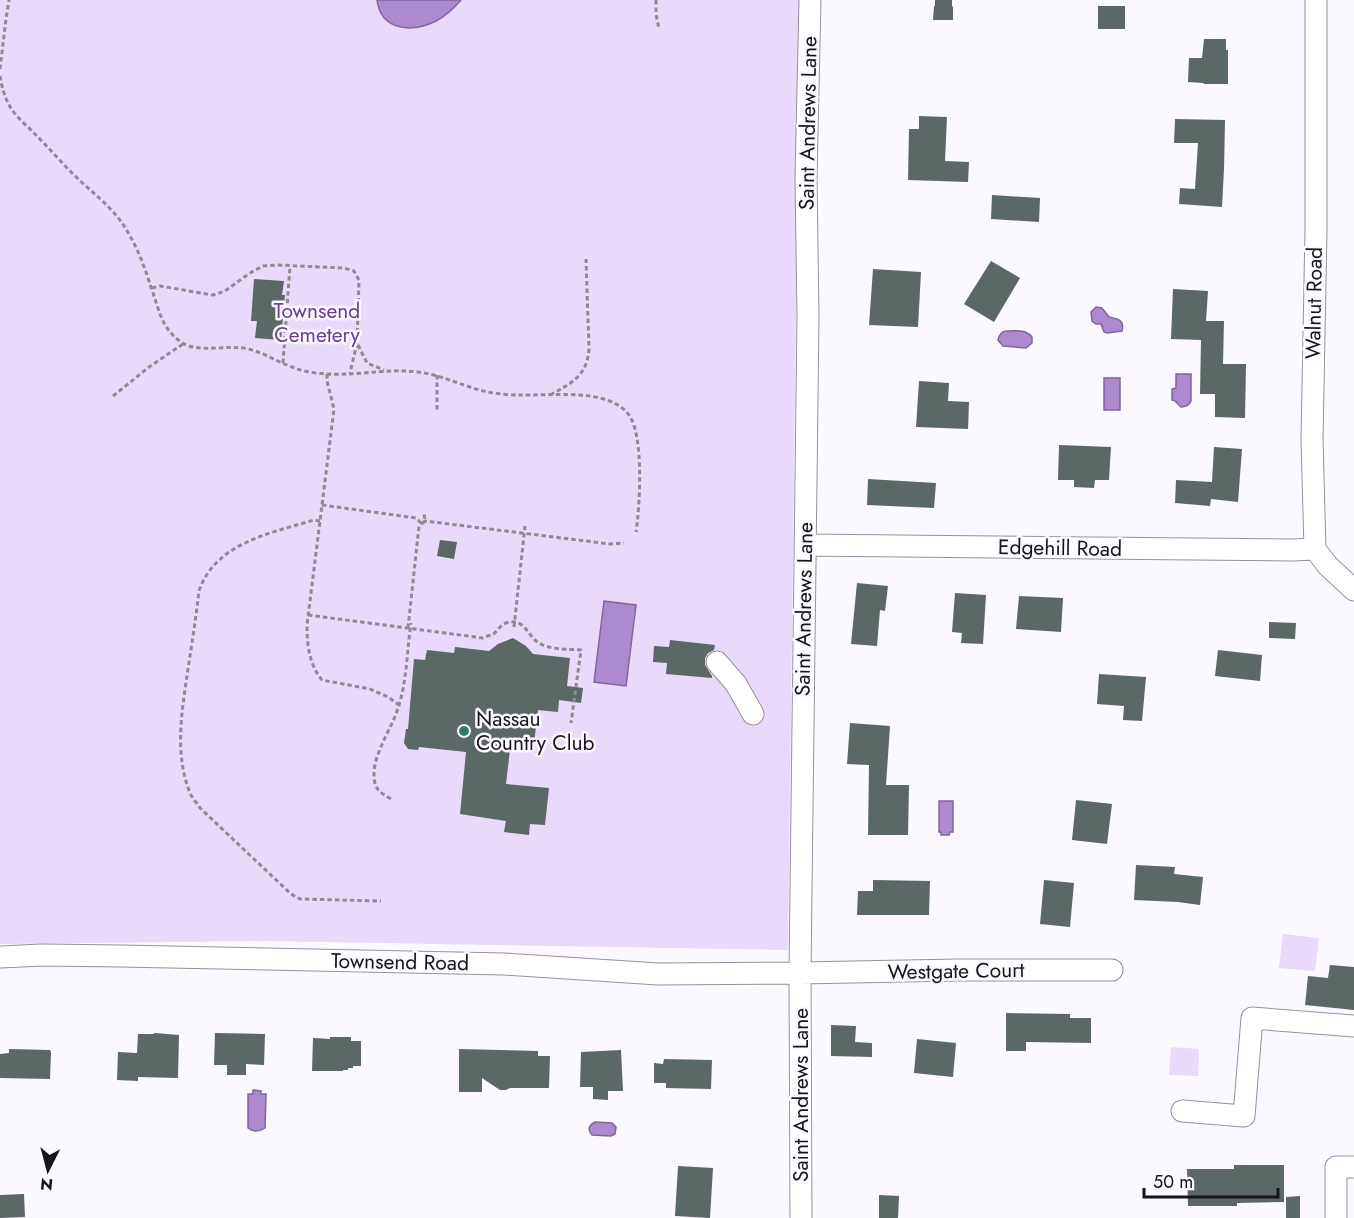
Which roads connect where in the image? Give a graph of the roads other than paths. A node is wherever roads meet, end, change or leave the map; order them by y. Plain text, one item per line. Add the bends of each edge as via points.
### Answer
1 (810, 0) edge
2 (1316, 0) edge
3 (805, 545) junction
4 (1315, 549) junction
5 (1354, 590) edge
6 (717, 662) dead end
7 (753, 714) dead end
8 (0, 957) edge
9 (1112, 970) dead end
10 (800, 974) junction
11 (1354, 1026) edge
12 (1182, 1112) dead end
13 (1354, 1167) edge
14 (801, 1218) edge
15 (1336, 1218) edge

1 - 3 street, Saint Andrews Lane
2 - 4 street, Walnut Road via 1311,439
3 - 4 street, Edgehill Road
3 - 10 street, Saint Andrews Lane
4 - 5 street
6 - 7 street via 736,684
8 - 10 street, Townsend Road via 504,964 658,974
9 - 10 street, Westgate Court
10 - 14 street, Saint Andrews Lane
11 - 12 street via 1252,1018 1244,1116
13 - 15 street via 1336,1167

